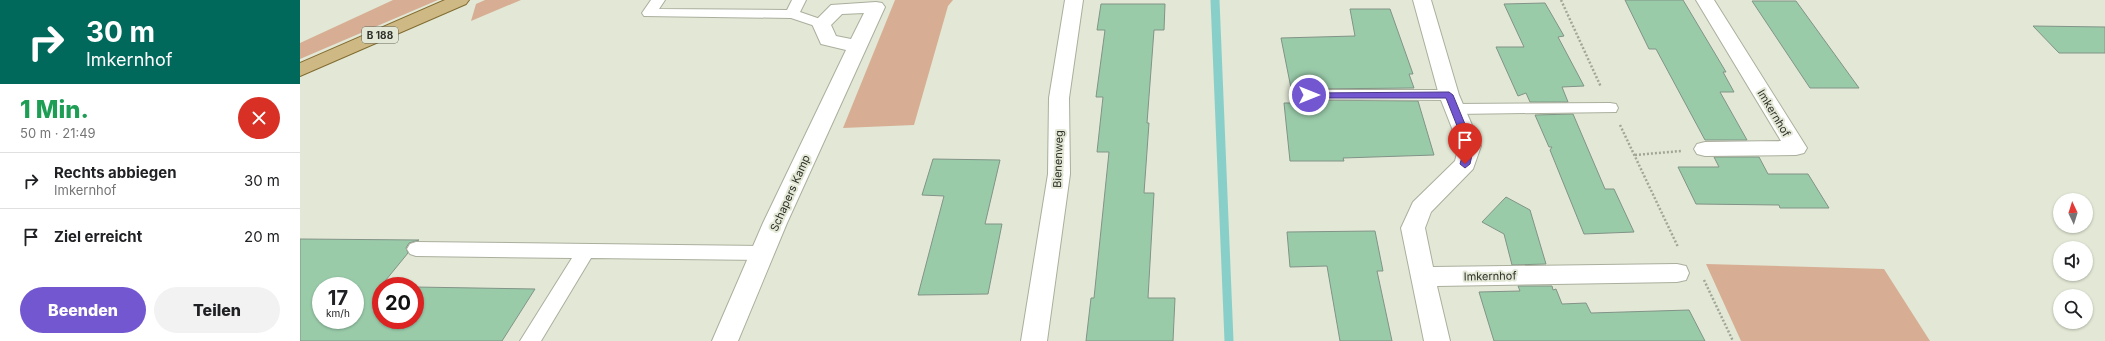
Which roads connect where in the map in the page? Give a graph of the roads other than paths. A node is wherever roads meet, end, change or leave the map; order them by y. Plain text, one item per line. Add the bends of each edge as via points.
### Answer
1 (460, 0) edge
2 (658, 0) edge
3 (696, 0) edge
4 (723, 0) edge
5 (745, 0) edge
6 (765, 0) edge
7 (799, 0) edge
8 (1074, 0) edge
9 (1422, 0) edge
10 (1705, 0) edge
11 (687, 13) junction
12 (715, 13) junction
13 (738, 13) junction
14 (758, 13) junction
15 (792, 14) junction
16 (821, 24) junction
17 (857, 46) junction
18 (300, 70) edge
19 (1309, 95) dead end
20 (1452, 102) junction
21 (1610, 108) road end
22 (1705, 149) road end
23 (416, 249) dead end
24 (586, 251) junction
25 (763, 253) junction
26 (1686, 268) road end
27 (1423, 277) junction
28 (530, 341) edge
29 (725, 341) edge
30 (1034, 341) edge
31 (1437, 341) edge

1 - 18 main road, B 188
2 - 11 lane via 649,13
3 - 11 lane
4 - 12 lane
5 - 13 lane
6 - 14 lane
7 - 15 lane
8 - 30 street, Bienenweg via 1059,98 1059,174
9 - 20 street
10 - 22 street, Imkernhof via 1796,148
11 - 12 lane
12 - 13 lane
13 - 14 lane
14 - 15 lane
15 - 16 lane
16 - 17 street via 828,40
16 - 17 street, Schapers Kamp via 837,9 876,6
17 - 25 street, Schapers Kamp
19 - 20 lane
20 - 21 lane
20 - 27 street via 1470,146 1465,164 1421,208 1413,228
23 - 24 lane
24 - 25 lane
24 - 28 lane
25 - 29 street, Schapers Kamp
26 - 27 street, Imkernhof
27 - 31 street

